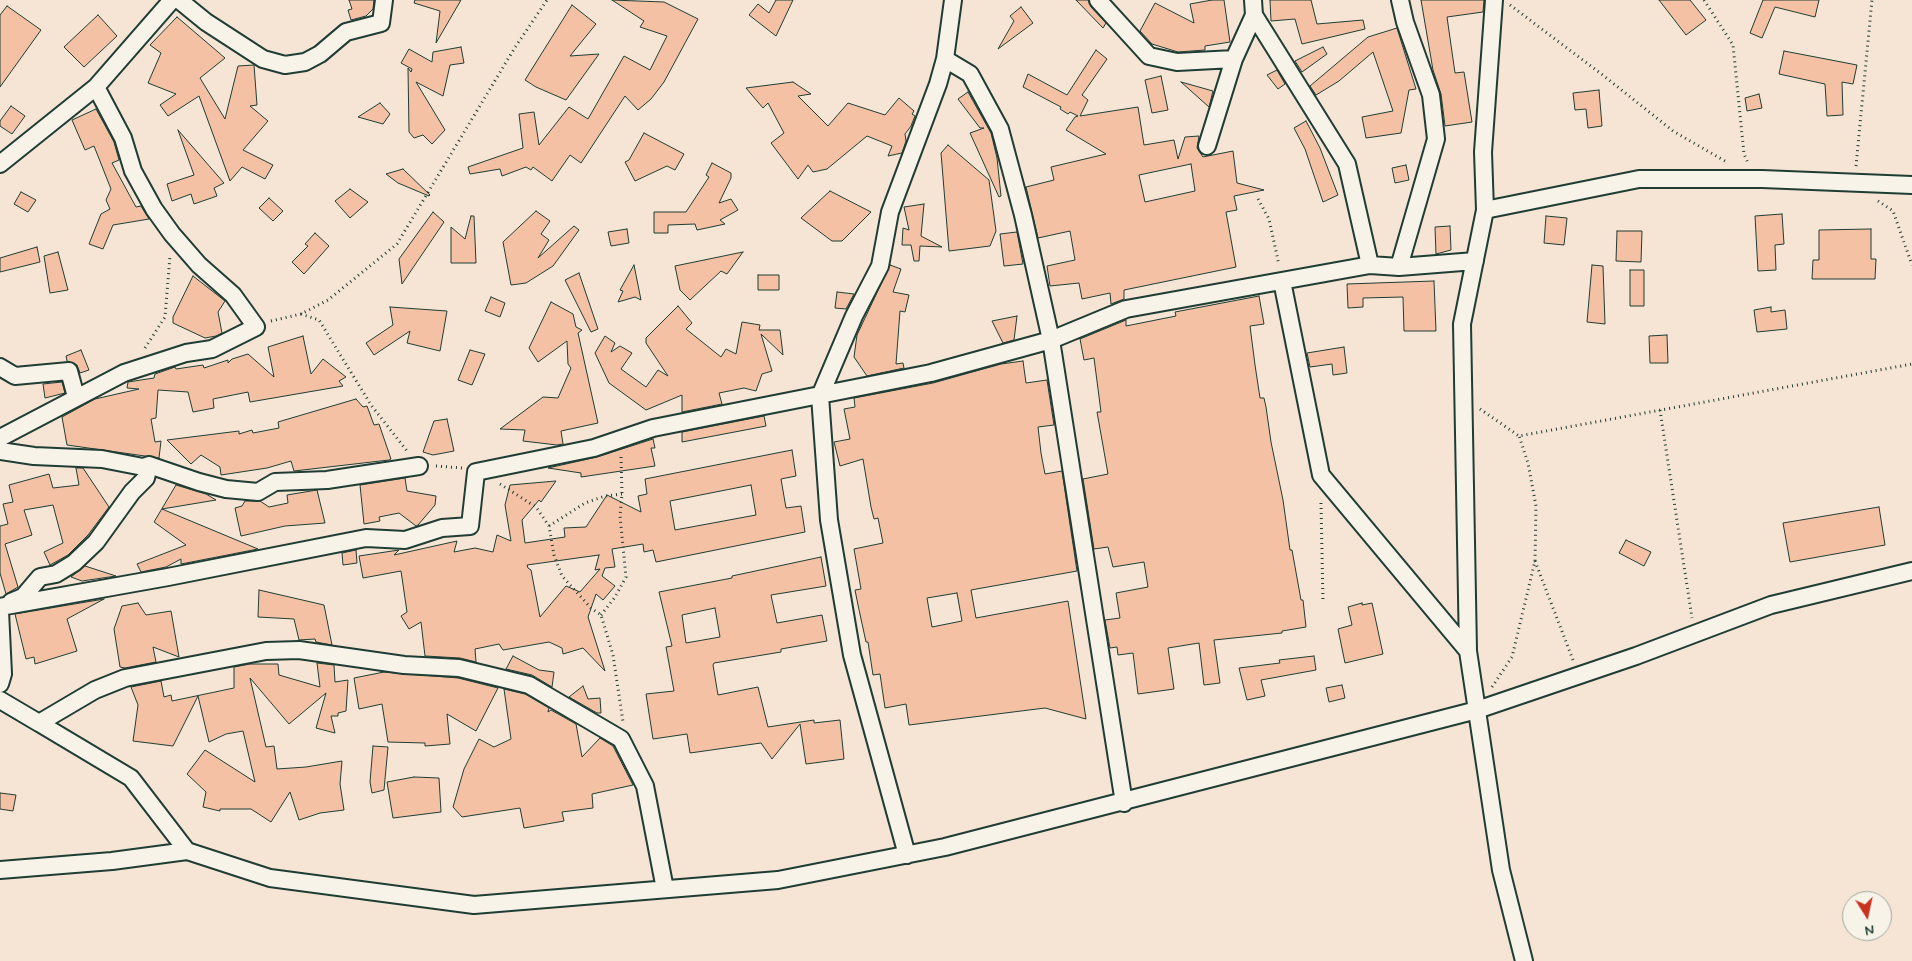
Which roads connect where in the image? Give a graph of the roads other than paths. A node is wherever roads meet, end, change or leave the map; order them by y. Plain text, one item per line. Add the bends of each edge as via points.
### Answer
1 (172, 0) edge
2 (178, 0) edge
3 (384, 0) edge
4 (953, 0) edge
5 (1098, 0) edge
6 (1400, 0) edge
7 (1494, 0) edge
8 (1254, 8) edge
9 (945, 59) junction
10 (1234, 59) junction
11 (96, 87) junction
12 (1207, 146) dead end
13 (0, 164) edge
14 (1912, 185) edge
15 (1485, 210) junction
16 (1475, 261) junction
17 (1370, 265) junction
18 (1399, 267) junction
19 (1282, 280) junction
20 (1051, 340) junction
21 (0, 367) edge
22 (820, 396) junction
23 (76, 397) junction
24 (0, 438) edge
25 (0, 452) edge
26 (149, 465) junction
27 (419, 466) road end
28 (1912, 571) edge
29 (0, 610) edge
30 (1468, 651) junction
31 (0, 684) edge
32 (0, 700) edge
33 (1477, 710) junction
34 (39, 724) junction
35 (1124, 802) junction
36 (187, 851) junction
37 (907, 856) junction
38 (0, 870) edge
39 (665, 889) junction
40 (1524, 961) edge

1 - 11 street
2 - 3 street via 263,59 285,65 305,62 320,54 346,32 381,23
4 - 9 street
5 - 10 street via 1149,56 1177,62
6 - 18 street via 1431,95 1436,139
7 - 15 street via 1483,152
8 - 10 street
8 - 17 street via 1347,164
9 - 20 street via 970,74 1000,129
9 - 22 street via 890,212 880,266 854,316
10 - 12 street
11 - 13 street
11 - 23 street via 154,209 182,246 233,295 256,327 212,349 186,353 124,373
14 - 15 street via 1639,178
15 - 16 street
16 - 18 street
16 - 30 street via 1462,324
17 - 18 street
17 - 19 street
19 - 20 street via 1126,309
19 - 30 street via 1321,475
20 - 22 street via 931,373
20 - 35 street
21 - 23 street via 15,376 69,372
22 - 26 street via 653,428 594,448 476,472 470,526 442,528 406,540 366,538 0,607 23,597 40,577 56,574 74,563 96,542 146,478
22 - 37 street via 829,520 852,655
23 - 24 street
25 - 26 street via 102,459 143,467
26 - 27 street via 226,489 258,492 275,482 327,480
28 - 33 street via 1771,604
29 - 31 street via 3,674
30 - 33 street
32 - 34 street
33 - 35 street
33 - 40 street via 1501,870
34 - 36 street via 131,778
34 - 39 street via 95,690 125,678 266,651 299,650 459,668 528,685 622,739 644,786
35 - 37 street
36 - 38 street
36 - 39 street via 270,878 474,905
37 - 39 street via 778,880

